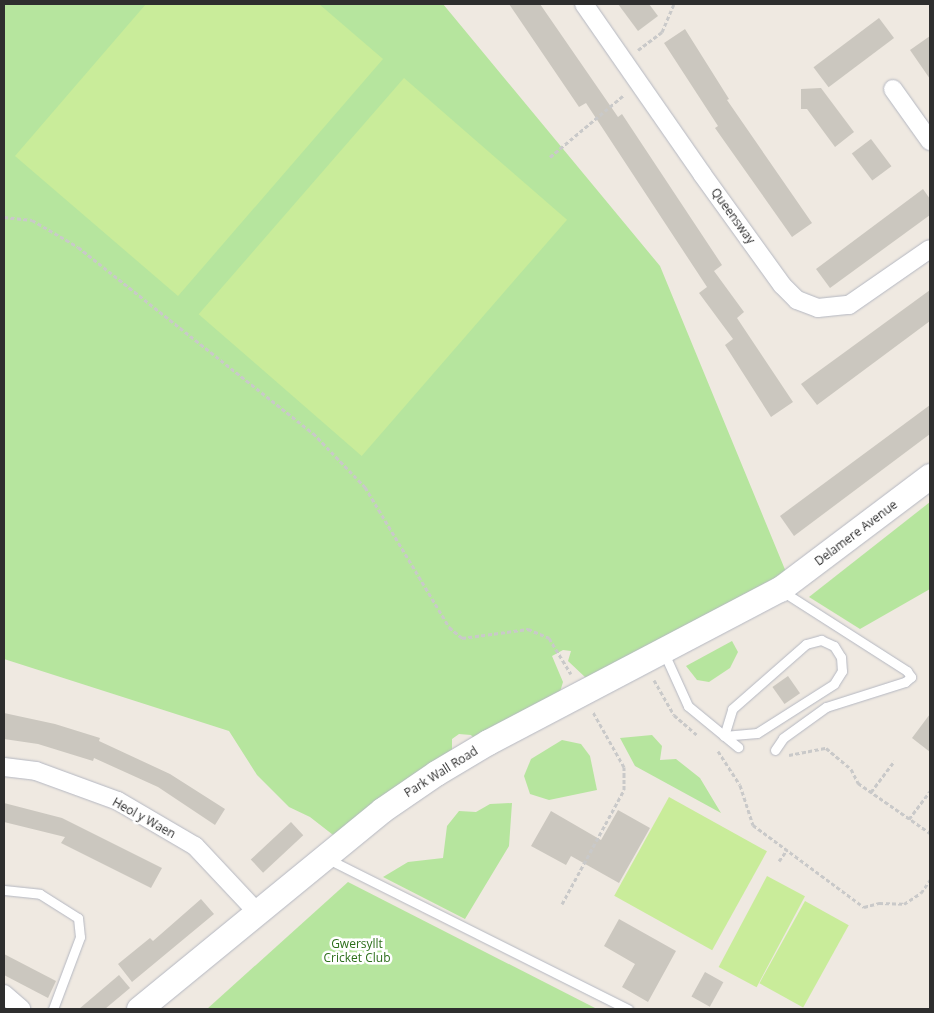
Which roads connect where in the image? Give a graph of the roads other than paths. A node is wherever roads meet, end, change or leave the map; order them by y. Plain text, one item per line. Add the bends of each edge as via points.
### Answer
1 (584, 4) edge
2 (893, 89) dead end
3 (930, 141) edge
4 (930, 249) edge
5 (930, 476) edge
6 (780, 589) junction
7 (653, 655) junction
8 (724, 736) junction
9 (738, 747) dead end
10 (776, 750) dead end
11 (4, 767) edge
12 (324, 857) junction
13 (4, 890) edge
14 (258, 913) junction
15 (4, 994) edge
16 (21, 1009) edge
17 (53, 1009) edge
18 (139, 1009) edge
19 (628, 1009) edge

1 - 4 street, Queensway via 782,285 807,306 829,309 859,302
2 - 3 street
5 - 6 street, Delamere Avenue
6 - 7 street, Park Wall Road
6 - 10 lane via 907,670 911,677 905,682 826,707 784,738
7 - 8 lane via 688,706
7 - 12 street, Park Wall Road via 436,773 382,810
8 - 8 lane via 732,709 806,644 821,640 838,651 842,671 834,684 757,733
8 - 9 lane
11 - 14 street, Heol y Waen via 36,772 118,801 195,846
12 - 14 street, Park Wall Road
12 - 19 lane
13 - 17 lane via 40,894 78,918 80,937
14 - 18 street, Park Wall Road
15 - 16 street

